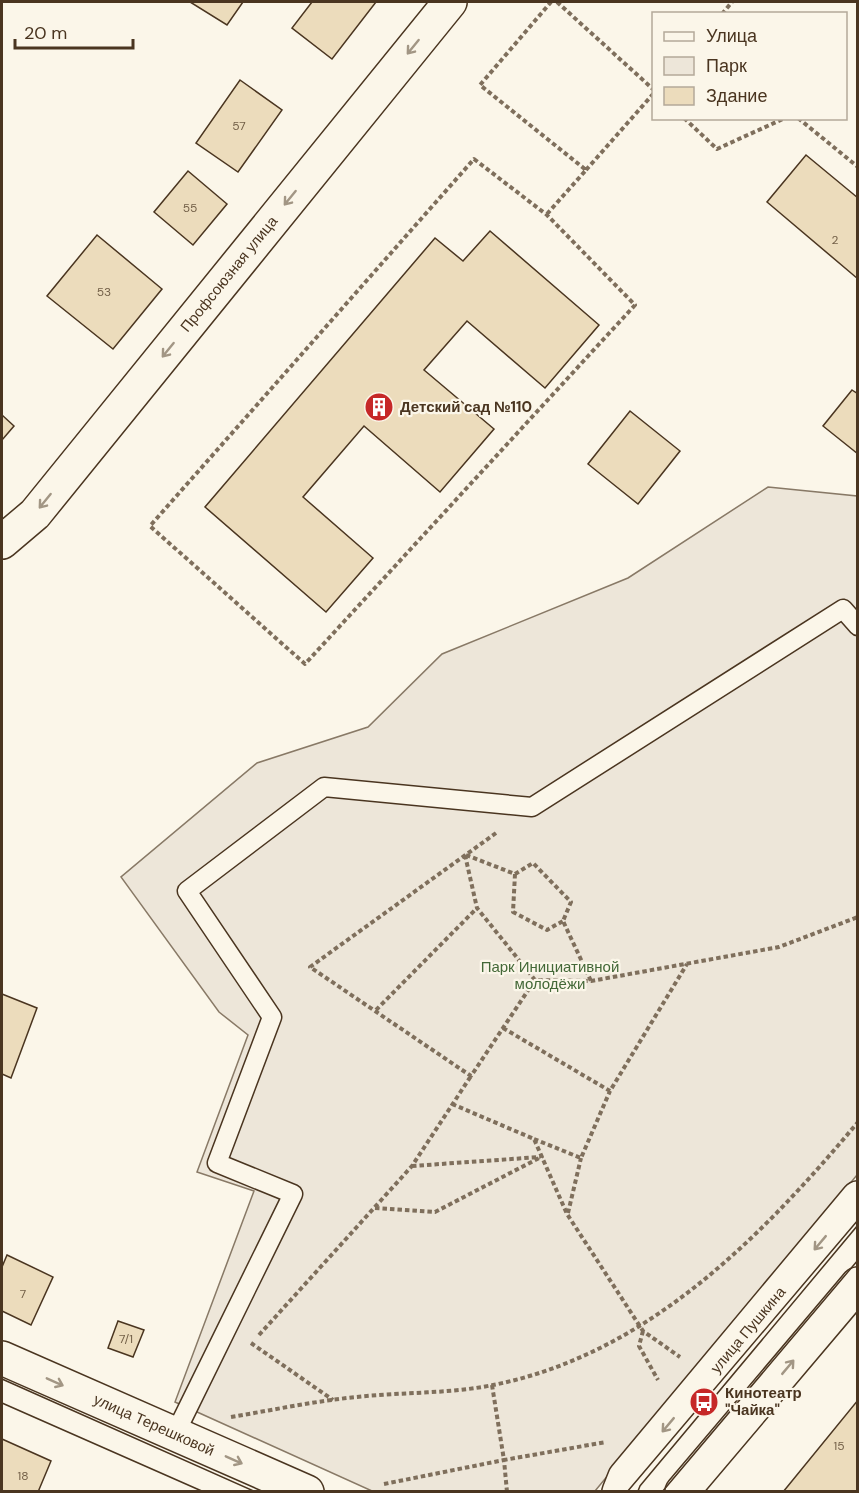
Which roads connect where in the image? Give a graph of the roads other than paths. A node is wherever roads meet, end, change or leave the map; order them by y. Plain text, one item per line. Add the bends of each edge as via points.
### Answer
1 (450, 2) edge
2 (2, 542) edge
3 (858, 626) edge
4 (858, 1198) edge
5 (856, 1289) edge
6 (2, 1358) edge
7 (175, 1434) junction
8 (307, 1491) edge
9 (620, 1491) edge
10 (682, 1491) edge

1 -> 2 street, Профсоюзная улица via 35,514
3 - 7 lane via 843,609 532,807 324,787 187,891 272,1017 217,1162 294,1194
4 -> 9 street, улица Пушкина via 625,1477
10 -> 5 street
6 -> 7 street, улица Терешковой
7 -> 8 street, улица Терешковой

